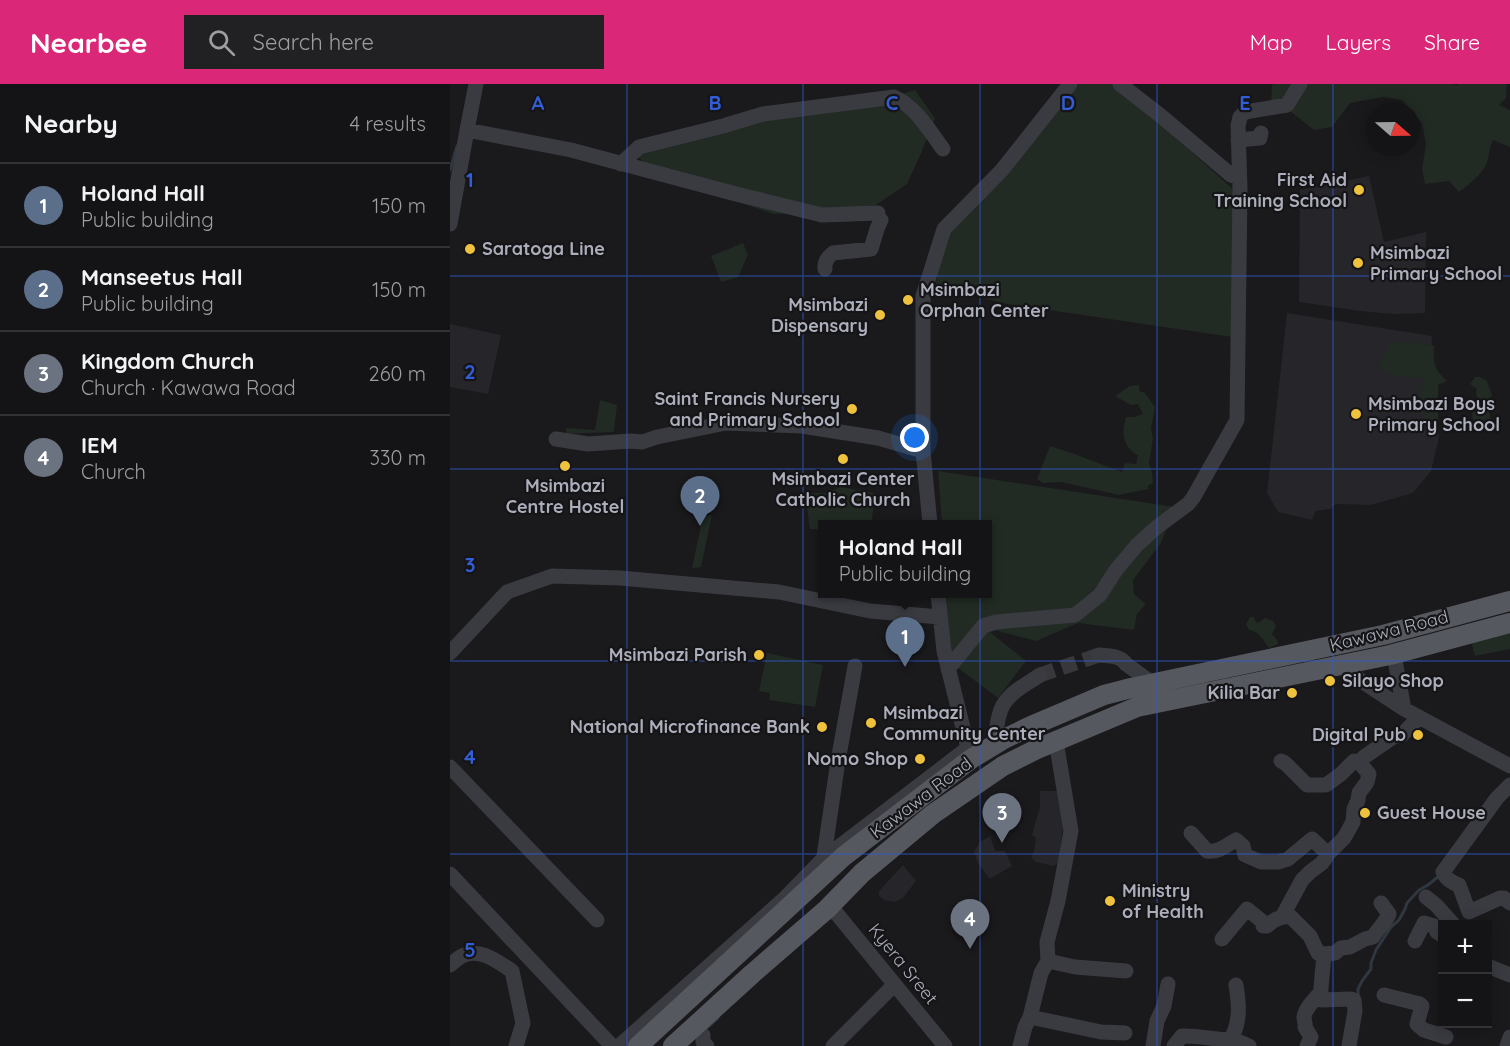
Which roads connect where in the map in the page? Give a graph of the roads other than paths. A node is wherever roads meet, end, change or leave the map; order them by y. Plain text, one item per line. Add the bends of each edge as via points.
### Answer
1 (476, 84) edge
2 (1070, 84) edge
3 (1120, 84) edge
4 (1300, 84) edge
5 (898, 91) edge
6 (467, 130) junction
7 (1238, 140) junction
8 (1260, 141) dead end
9 (943, 149) dead end
10 (621, 164) junction
11 (1239, 178) junction
12 (450, 224) edge
13 (825, 268) dead end
14 (556, 439) dead end
15 (923, 451) junction
16 (930, 520) edge
17 (938, 598) edge
18 (1510, 601) edge
19 (940, 617) junction
20 (1510, 623) edge
21 (450, 653) edge
22 (1099, 655) tunnel mouth
23 (1390, 655) junction
24 (855, 666) dead end
25 (1339, 666) junction
26 (948, 669) junction
27 (1040, 675) tunnel mouth
28 (1152, 683) junction
29 (1404, 709) junction
30 (1419, 717) junction
31 (1053, 743) junction
32 (994, 745) junction
33 (970, 754) junction
34 (1281, 761) dead end
35 (1359, 762) junction
36 (1510, 766) edge
37 (450, 767) edge
38 (1510, 785) edge
39 (1191, 833) dead end
40 (1328, 854) junction
41 (823, 867) junction
42 (450, 874) edge
43 (1426, 897) dead end
44 (1381, 903) dead end
45 (1510, 903) edge
46 (827, 909) junction
47 (1282, 917) junction
48 (597, 920) dead end
49 (1449, 920) edge
50 (1438, 929) edge
51 (1222, 939) dead end
52 (1415, 941) dead end
53 (525, 954) junction
54 (1324, 954) junction
55 (1048, 962) junction
56 (450, 965) edge
57 (1492, 968) edge
58 (512, 971) junction
59 (1126, 971) dead end
60 (1510, 975) edge
61 (1168, 984) dead end
62 (894, 985) junction
63 (1236, 985) dead end
64 (1321, 992) junction
65 (1384, 995) dead end
66 (1030, 1017) junction
67 (693, 1027) junction
68 (1125, 1033) dead end
69 (1510, 1037) edge
70 (1447, 1039) edge
71 (1230, 1040) junction
72 (516, 1046) edge
73 (612, 1046) edge
74 (620, 1046) edge
75 (638, 1046) edge
76 (673, 1046) edge
77 (707, 1046) edge
78 (833, 1046) edge
79 (945, 1046) edge
80 (1020, 1046) edge
81 (1153, 1046) edge
82 (1174, 1046) edge
83 (1249, 1046) edge
84 (1307, 1046) edge
85 (1349, 1046) edge
86 (1507, 1046) edge

1 - 6 street
2 - 15 street via 1002,170 944,229 923,296
3 - 11 street
4 - 7 street via 1287,105 1245,112 1240,117
5 - 9 street
5 - 10 street via 763,114 639,147
6 - 10 street
6 - 12 street
7 - 8 street
7 - 11 street
10 - 13 street via 822,215 880,216 871,249 833,253
11 - 26 street via 1237,420 1208,473 1188,504 1137,545 1100,595 1075,615 983,626
14 - 15 street via 588,444 642,442 737,423 802,426 878,438
15 - 16 street
17 - 19 street
18 - 28 main road, Kawawa Road via 1383,634
19 - 21 street via 870,611 779,592 552,576 507,592
19 - 26 street
20 - 23 main road, Kawawa Road
22 - 28 street via 1123,660
23 - 25 main road, Kawawa Road
23 - 29 street via 1395,660
24 - 41 street
25 - 29 street via 1354,672 1357,678
25 - 31 main road, Kawawa Road via 1137,707
26 - 33 street
27 - 32 street via 1006,699
28 - 32 main road, Kawawa Road via 1104,695
29 - 30 street
30 - 35 street via 1402,735 1393,737
30 - 36 street
31 - 46 main road, Kawawa Road via 1004,766 933,814 862,873
31 - 55 street via 1057,747 1071,831 1047,942
32 - 33 main road, Kawawa Road
33 - 41 main road, Kawawa Road via 844,856
34 - 35 street via 1307,785 1326,785 1354,761
35 - 40 street via 1369,774 1367,782 1359,793 1353,822 1340,844
37 - 48 street
38 - 45 street via 1443,874 1459,885 1469,912 1500,898
39 - 40 street via 1207,851 1213,852 1236,840 1245,855 1261,862 1288,860 1312,839
40 - 47 street via 1302,880
41 - 74 street
41 - 75 main road, Kawawa Road
42 - 53 street
43 - 49 street
44 - 54 street via 1389,914 1373,937
46 - 62 street, Kyera Sreet via 837,914
46 - 67 main road, Kawawa Road
47 - 51 street via 1263,926 1248,909
47 - 54 street via 1290,916 1310,936 1318,953
50 - 52 street via 1424,923
53 - 58 street
53 - 73 street
54 - 64 street
55 - 59 street
55 - 66 street via 1041,973
56 - 58 street via 462,955 478,953
57 - 60 street
58 - 72 street via 523,1023
61 - 81 street
62 - 78 street
62 - 79 street, Kyera Sreet
63 - 71 street via 1239,1018
64 - 84 street via 1304,1017 1311,1037
64 - 85 street via 1321,1000 1354,1000
65 - 70 street via 1420,1004 1417,1024
66 - 68 street
66 - 80 street
67 - 76 main road, Kawawa Road
67 - 77 street via 703,1035
69 - 86 street
71 - 82 street via 1182,1036
71 - 83 street

